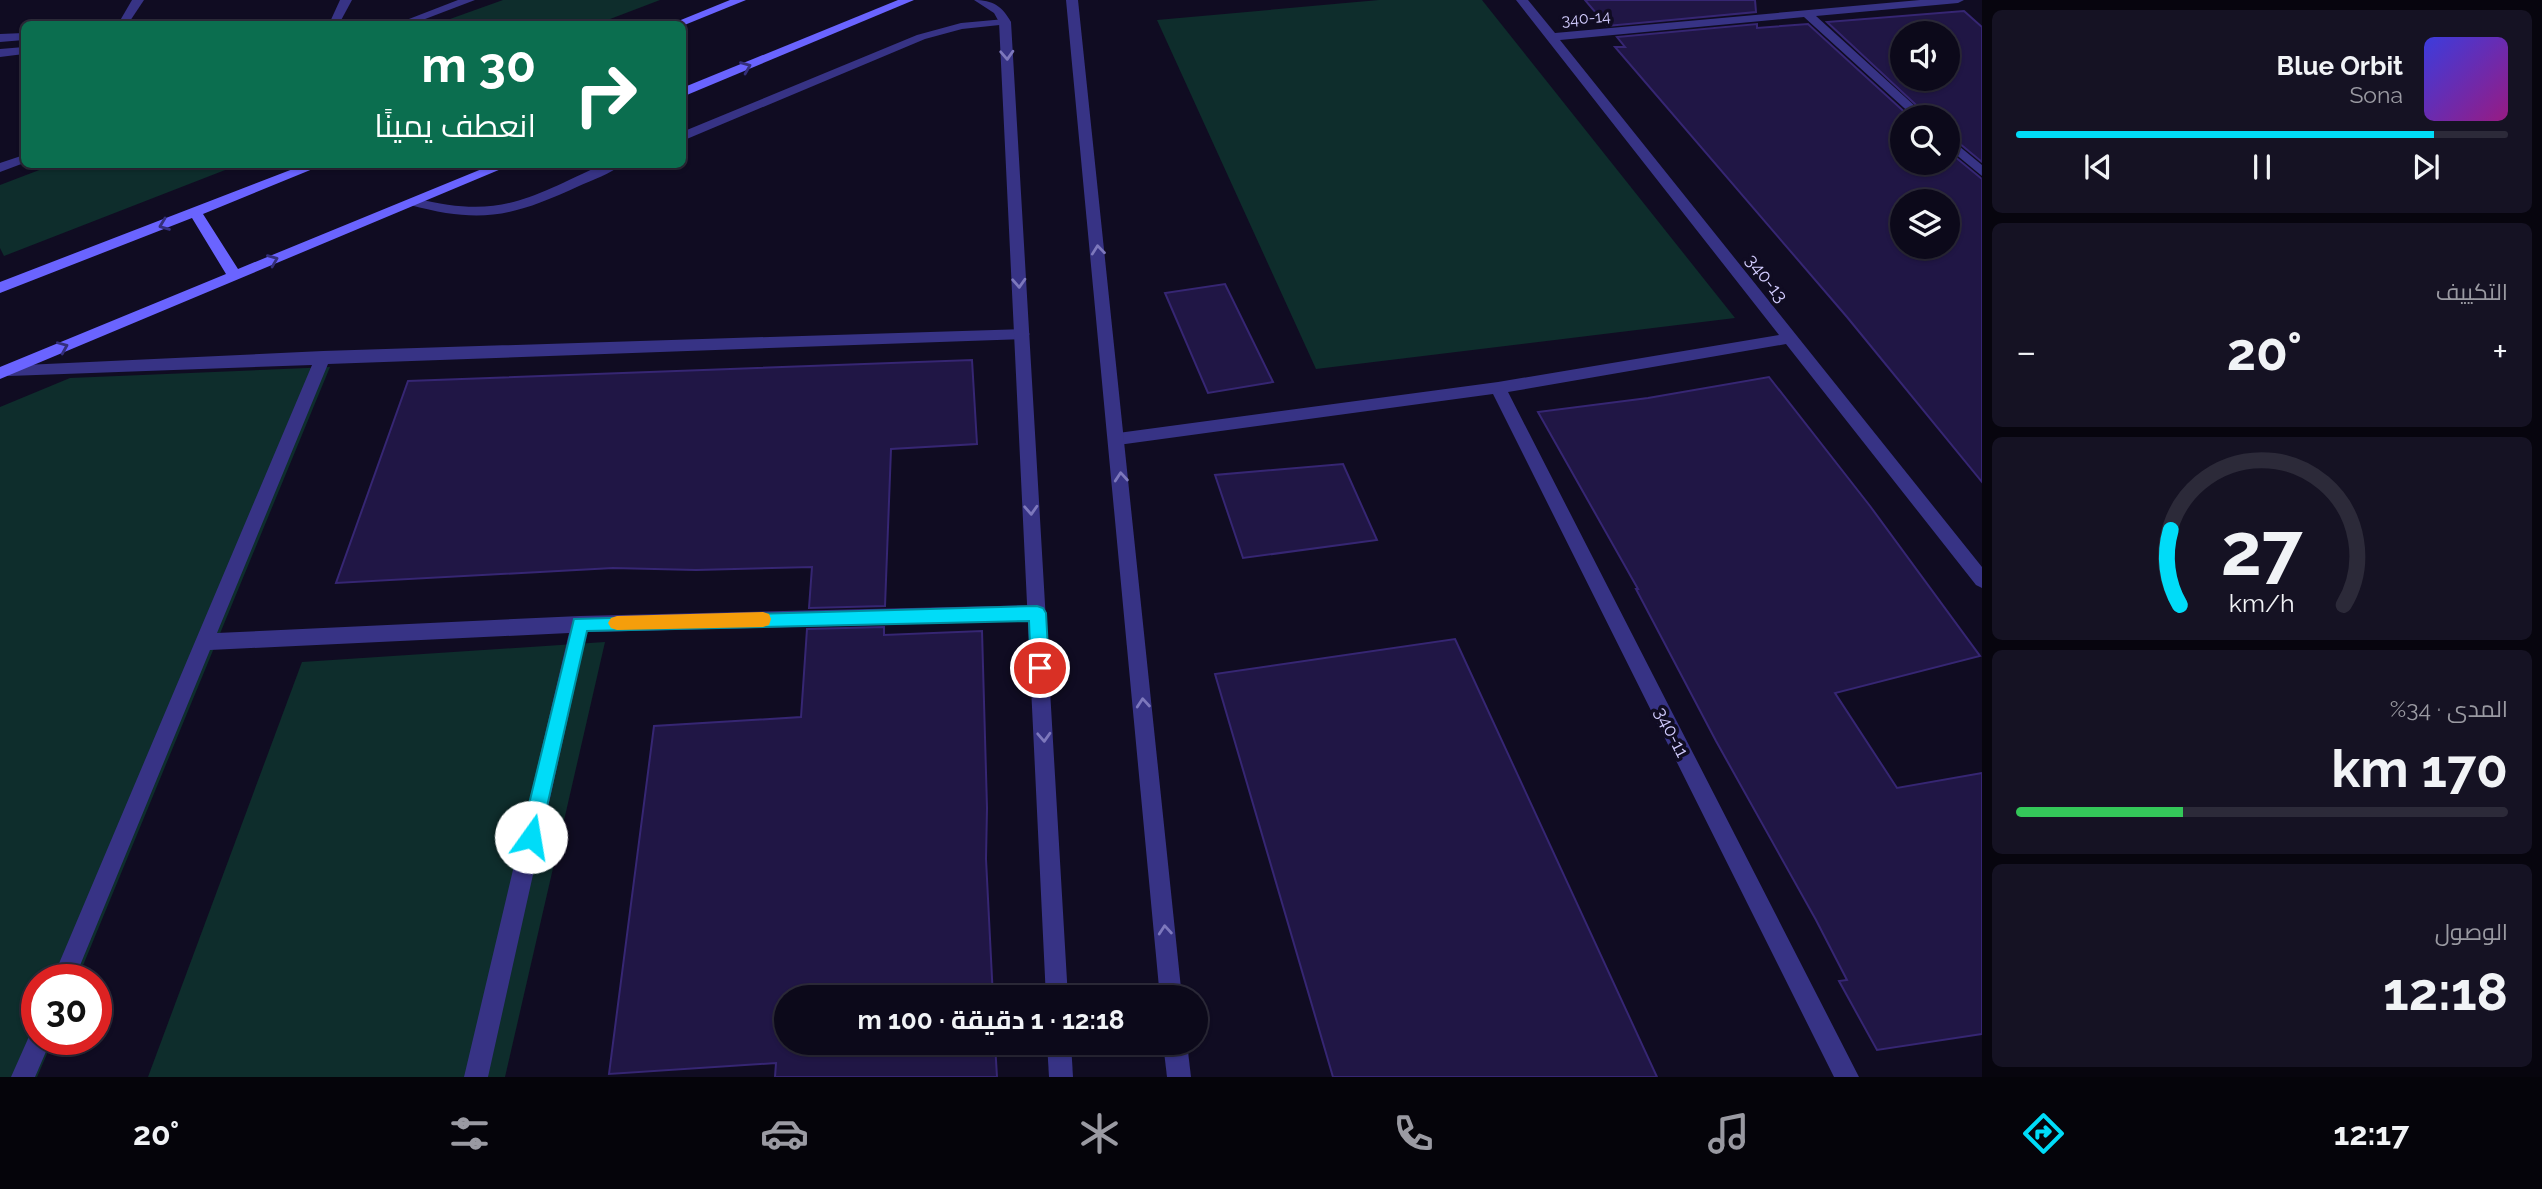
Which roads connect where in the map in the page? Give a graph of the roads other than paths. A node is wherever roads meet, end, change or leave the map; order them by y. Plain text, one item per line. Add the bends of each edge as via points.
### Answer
1 (138, 0) edge
2 (346, 0) edge
3 (469, 0) edge
4 (740, 0) edge
5 (908, 0) edge
6 (980, 0) edge
7 (1072, 0) edge
8 (1522, 0) edge
9 (1958, 0) edge
10 (1807, 14) junction
11 (125, 21) edge
12 (336, 21) edge
13 (410, 21) edge
14 (685, 21) edge
15 (1005, 22) junction
16 (21, 37) edge
17 (1551, 37) junction
18 (0, 38) edge
19 (21, 51) edge
20 (0, 53) edge
21 (686, 91) edge
22 (1908, 105) edge
23 (686, 135) edge
24 (1960, 152) edge
25 (21, 160) edge
26 (0, 168) edge
27 (309, 168) edge
28 (497, 168) edge
29 (606, 168) edge
30 (1982, 172) edge
31 (415, 202) junction
32 (196, 213) junction
33 (234, 275) junction
34 (0, 288) edge
35 (1022, 334) junction
36 (1790, 338) junction
37 (323, 357) junction
38 (5, 371) edge
39 (1497, 388) junction
40 (1118, 439) junction
41 (1982, 580) edge
42 (1037, 613) junction
43 (580, 624) junction
44 (204, 642) junction
45 (70, 964) edge
46 (1056, 985) edge
47 (1170, 985) edge
48 (32, 1055) edge
49 (1060, 1055) edge
50 (1176, 1055) edge
51 (23, 1077) edge
52 (476, 1077) edge
53 (1061, 1077) edge
54 (1179, 1077) edge
55 (1847, 1077) edge

1 - 11 street
2 - 12 street
3 - 13 street
4 - 14 main road
21 -> 5 main road
6 - 15 street via 999,11
40 -> 7 street
8 - 17 street, 340-13
9 - 10 street, 340-14
10 - 17 street, 340-14
10 - 22 street
15 - 23 street via 961,26 921,37
15 -> 35 street
16 - 18 street
17 - 36 street, 340-13
19 - 20 street
24 - 30 street
25 - 26 street
27 - 32 main road
28 - 31 main road
29 - 31 street via 492,212 453,212
33 -> 31 main road
32 - 33 main road
32 -> 34 main road
38 -> 33 main road
35 - 37 street
35 -> 42 street
36 - 39 street
36 - 41 street, 340-13
37 - 38 street
37 - 44 street
39 - 40 street
39 - 55 street, 340-11
47 -> 40 street
42 - 43 street
42 -> 46 street
43 - 44 street
43 - 52 street
44 - 45 street
48 - 51 street
49 - 53 street
50 - 54 street

